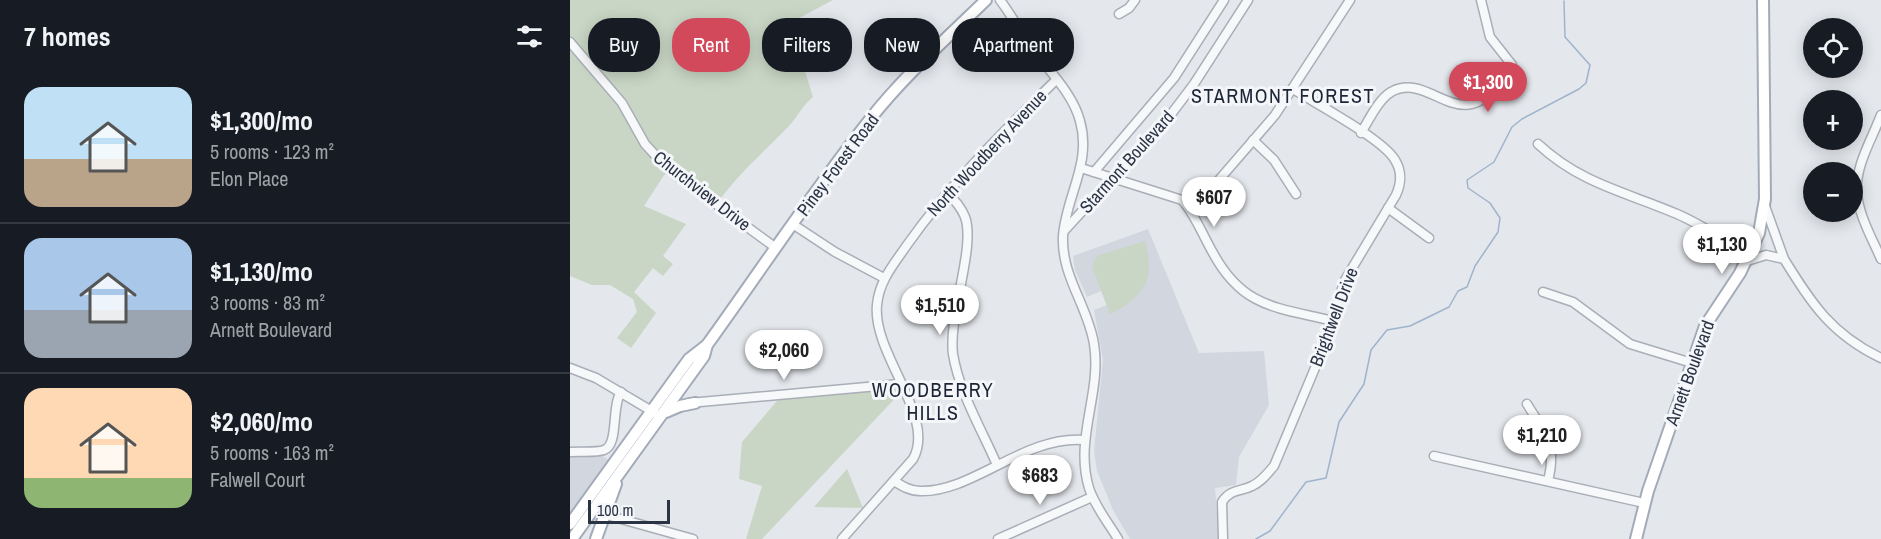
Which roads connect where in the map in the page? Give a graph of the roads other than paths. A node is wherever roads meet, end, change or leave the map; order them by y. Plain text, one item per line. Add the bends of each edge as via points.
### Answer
1 (986, 0) edge
2 (1000, 0) edge
3 (1135, 0) edge
4 (1224, 0) edge
5 (1248, 0) edge
6 (1350, 0) edge
7 (1481, 0) edge
8 (1763, 0) edge
9 (1119, 14) dead end
10 (570, 42) edge
11 (1056, 80) junction
12 (1293, 89) junction
13 (1881, 115) edge
14 (1361, 133) junction
15 (1252, 141) junction
16 (1538, 144) dead end
17 (1081, 168) junction
18 (1094, 172) junction
19 (1112, 177) junction
20 (946, 192) junction
21 (1296, 194) dead end
22 (1186, 204) junction
23 (1765, 206) junction
24 (1388, 208) junction
25 (794, 225) junction
26 (1064, 232) junction
27 (1429, 238) dead end
28 (776, 248) junction
29 (1749, 258) junction
30 (1784, 259) junction
31 (1881, 259) edge
32 (884, 278) junction
33 (1543, 292) dead end
34 (1333, 321) junction
35 (707, 345) junction
36 (1881, 358) edge
37 (689, 359) junction
38 (1692, 363) junction
39 (570, 368) edge
40 (688, 378) junction
41 (900, 384) junction
42 (621, 392) junction
43 (674, 402) junction
44 (695, 403) junction
45 (1527, 404) dead end
46 (656, 411) junction
47 (1084, 440) junction
48 (570, 452) edge
49 (1434, 456) dead end
50 (997, 465) junction
51 (620, 472) junction
52 (894, 481) junction
53 (1548, 481) junction
54 (1092, 497) junction
55 (1644, 503) junction
56 (603, 514) junction
57 (570, 524) edge
58 (572, 539) edge
59 (596, 539) edge
60 (693, 539) edge
61 (842, 539) edge
62 (998, 539) edge
63 (1118, 539) edge
64 (1222, 539) edge
65 (1636, 539) edge

1 - 25 main road, Piney Forest Road via 901,84
2 - 11 street
3 - 9 street
4 - 18 street, Starmont Boulevard via 1174,78
5 - 19 street, Starmont Boulevard via 1172,113
6 - 12 street
7 - 14 street via 1490,37 1512,65 1487,98 1464,106 1417,90 1396,90 1382,99
8 - 23 main road, Arnett Boulevard
10 - 28 street, Churchview Drive via 622,103 654,156
11 - 17 street via 1080,118 1084,144
11 - 20 street, North Woodberry Avenue
12 - 14 street, Brightwell Drive
12 - 15 street
13 - 31 street via 1860,167 1857,192
14 - 24 street, Brightwell Drive via 1385,148 1398,164 1400,184
15 - 21 street via 1274,160
15 - 22 street via 1205,196
16 - 29 street via 1562,165 1591,182 1678,214
17 - 18 street
17 - 26 street
18 - 19 street
19 - 22 street via 1178,197
19 - 26 street, Starmont Boulevard
20 - 32 street, North Woodberry Avenue
20 - 50 street via 960,208 968,232 954,326 955,364
22 - 34 street via 1224,273 1238,289 1262,303
23 - 29 main road, Arnett Boulevard
23 - 30 street
24 - 27 street
24 - 34 street, Brightwell Drive via 1345,280
25 - 28 main road, Piney Forest Road
25 - 32 street
26 - 47 street via 1067,272 1086,314 1095,349 1095,375
28 - 35 main road, Piney Forest Road
29 - 30 street via 1766,255
29 - 38 main road, Arnett Boulevard via 1712,313
30 - 36 street via 1804,294 1828,323
32 - 41 street, North Woodberry Avenue via 877,306 878,327
33 - 38 street via 1573,302 1630,344
34 - 64 street, Brightwell Drive via 1274,466 1262,479 1248,488 1235,490 1222,502
35 - 37 main road, Piney Forest Road
35 - 40 main road, Piney Forest Road
37 - 43 main road via 690,365 672,390
37 - 46 main road, Piney Forest Road
38 - 55 main road, Arnett Boulevard
39 - 42 street
40 - 43 main road, Piney Forest Road
40 - 44 main road via 686,396
41 - 44 street
41 - 52 street, North Woodberry Avenue via 917,423 919,440 913,459
42 - 46 street
42 - 48 street via 615,405 610,447 603,451
43 - 44 street
43 - 46 main road, Piney Forest Road
44 - 46 main road
45 - 53 street via 1552,448
46 - 51 main road
46 - 57 main road, Piney Forest Road
47 - 50 street via 1045,444
47 - 54 street via 1084,467
49 - 53 street
50 - 52 street via 928,491 913,490
51 - 56 main road
51 - 58 main road
52 - 61 street, North Woodberry Avenue
53 - 55 street
54 - 62 street
54 - 63 street
55 - 65 main road, Arnett Boulevard
56 - 59 main road
56 - 60 street

